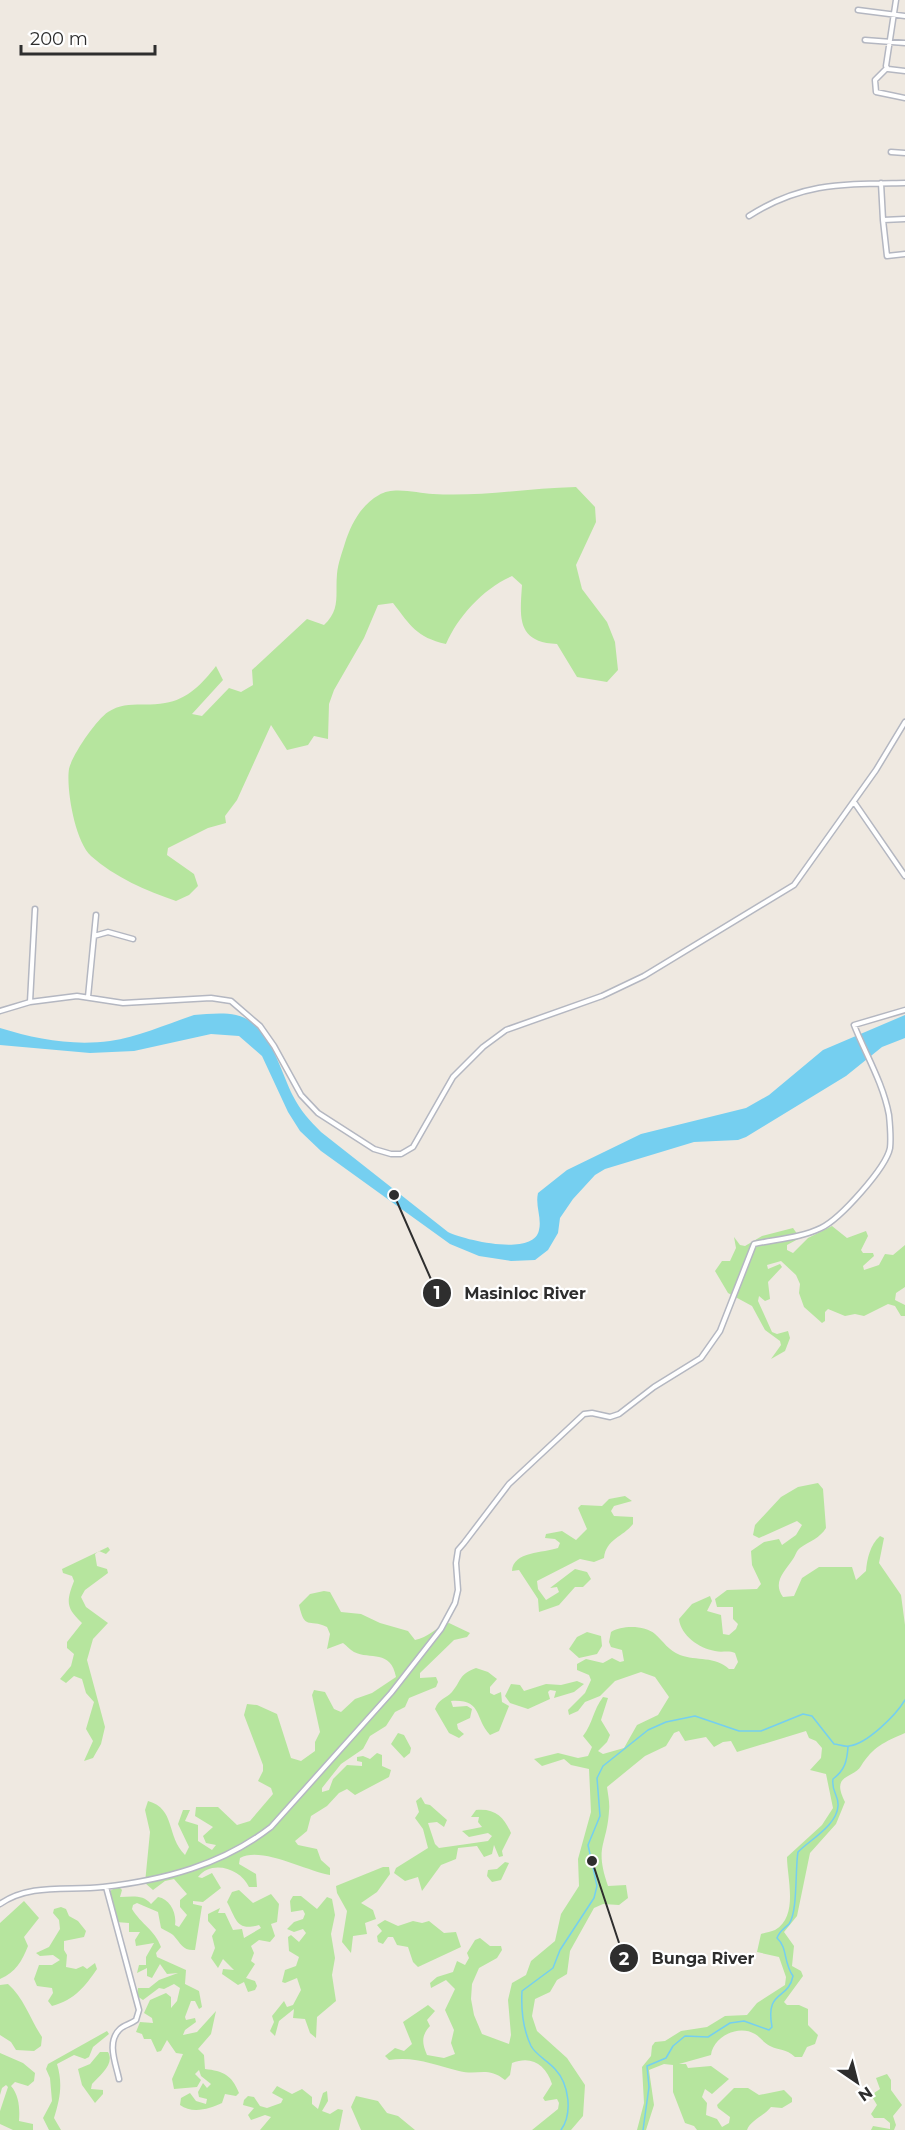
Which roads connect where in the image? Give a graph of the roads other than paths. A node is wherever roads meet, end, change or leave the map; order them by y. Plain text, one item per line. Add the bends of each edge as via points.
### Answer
1 (896, 0) edge
2 (858, 10) dead end
3 (893, 15) junction
4 (905, 16) edge
5 (865, 40) dead end
6 (889, 41) junction
7 (905, 43) edge
8 (887, 68) junction
9 (905, 71) edge
10 (905, 98) edge
11 (891, 152) dead end
12 (905, 153) edge
13 (880, 183) junction
14 (905, 183) edge
15 (748, 216) dead end
16 (905, 219) edge
17 (882, 220) junction
18 (905, 254) edge
19 (905, 722) edge
20 (854, 801) junction
21 (905, 876) edge
22 (35, 909) dead end
23 (96, 915) dead end
24 (94, 936) junction
25 (132, 939) dead end
26 (88, 997) junction
27 (30, 1002) junction
28 (905, 1010) edge
29 (0, 1011) edge
30 (106, 1887) junction
31 (0, 1904) edge
32 (119, 2079) dead end

1 - 3 street
2 - 3 street
3 - 4 street
3 - 6 street
5 - 6 street
6 - 7 street
6 - 8 street
8 - 9 street
8 - 10 street via 875,80 876,92
11 - 12 street
13 - 14 street
13 - 15 street via 801,190
13 - 17 street
16 - 17 street
17 - 18 street via 887,256
19 - 20 street
20 - 21 street
20 - 26 street via 794,885 644,976 602,996 506,1030 489,1042 453,1077 412,1147 401,1154 374,1149 318,1113 301,1095 260,1026 231,1001 211,998 123,1003
22 - 27 street
23 - 24 street
24 - 25 street via 108,932
24 - 26 street
26 - 27 street
27 - 29 street
28 - 30 street via 854,1025 889,1117 890,1149 855,1199 824,1227 796,1237 754,1244 720,1331 701,1358 619,1414 584,1414 509,1484 458,1550 455,1603 429,1646 286,1812 260,1836 199,1868
30 - 31 street via 29,1891
30 - 32 street via 139,2010 136,2020 114,2036 112,2050

